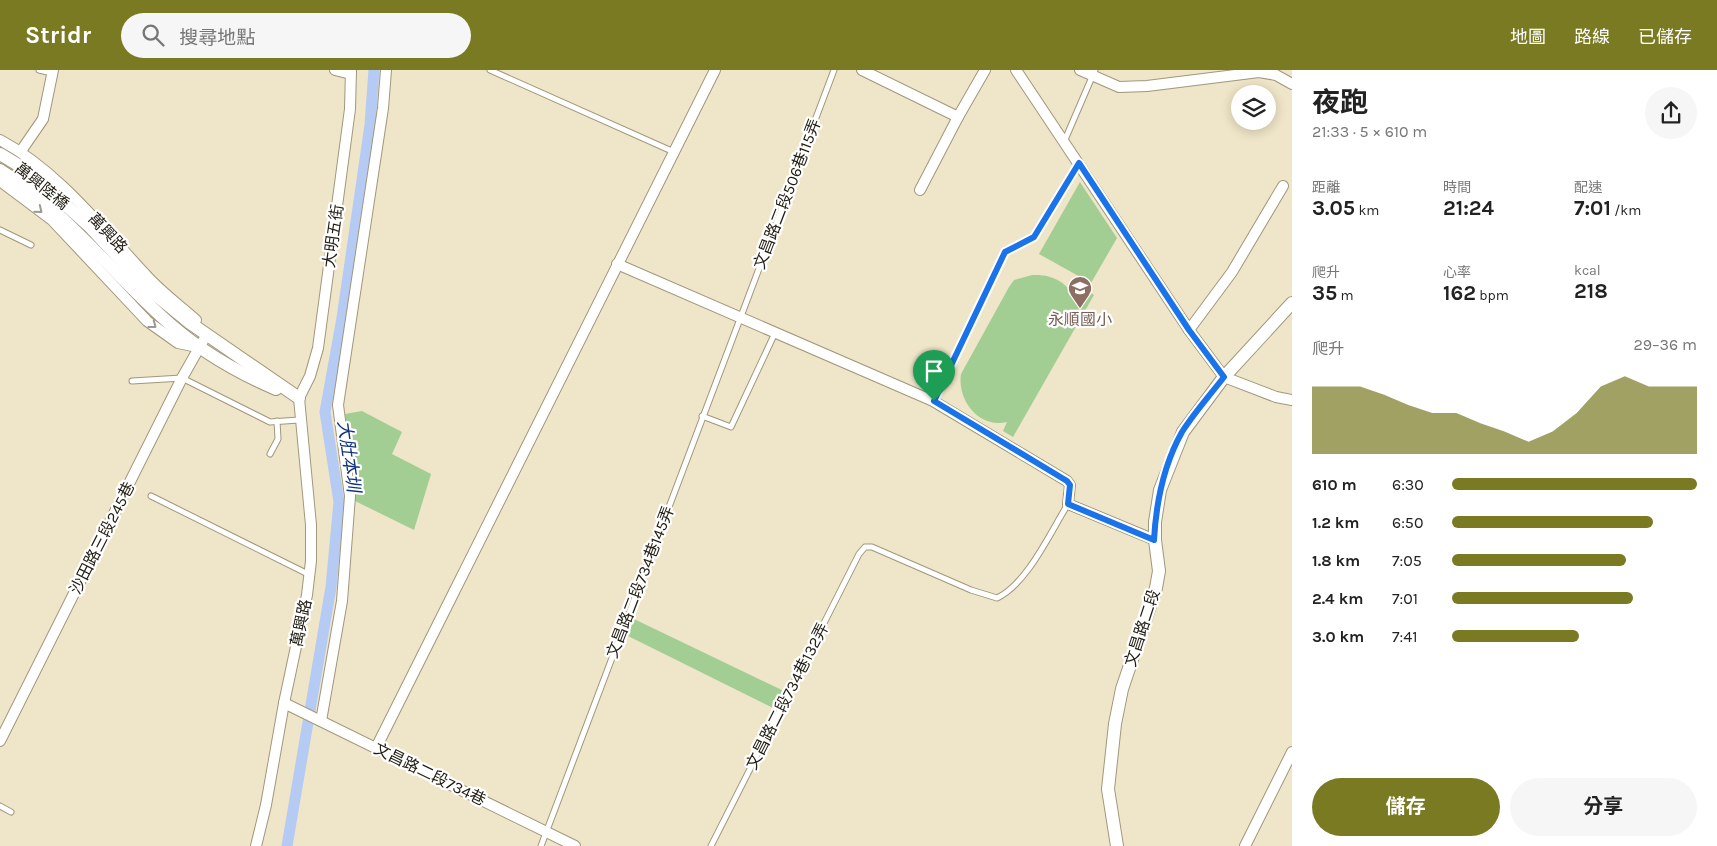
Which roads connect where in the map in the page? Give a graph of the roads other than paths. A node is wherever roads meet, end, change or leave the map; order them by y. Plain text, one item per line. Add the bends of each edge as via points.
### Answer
1 (39, 70) edge
2 (335, 70) edge
3 (386, 70) edge
4 (490, 70) edge
5 (715, 70) edge
6 (834, 70) edge
7 (862, 70) edge
8 (985, 70) edge
9 (1016, 70) edge
10 (1080, 70) edge
11 (52, 71) edge
12 (351, 72) edge
13 (1093, 73) edge
14 (1292, 84) edge
15 (958, 117) junction
16 (0, 140) edge
17 (1064, 142) junction
18 (21, 151) junction
19 (674, 152) junction
20 (0, 154) edge
21 (1079, 163) junction
22 (0, 170) edge
23 (0, 181) edge
24 (1283, 186) dead end
25 (920, 190) dead end
26 (0, 230) edge
27 (31, 245) dead end
28 (617, 264) junction
29 (1292, 303) edge
30 (740, 318) junction
31 (185, 328) junction
32 (1189, 330) junction
33 (776, 334) junction
34 (203, 342) junction
35 (1224, 377) junction
36 (182, 378) junction
37 (132, 381) dead end
38 (299, 398) junction
39 (1292, 400) edge
40 (934, 401) junction
41 (702, 416) junction
42 (300, 420) junction
43 (277, 421) junction
44 (270, 454) dead end
45 (151, 496) dead end
46 (1068, 504) junction
47 (1154, 540) junction
48 (310, 574) junction
49 (284, 703) junction
50 (321, 721) junction
51 (0, 741) edge
52 (376, 748) junction
53 (1292, 752) edge
54 (0, 806) edge
55 (10, 812) dead end
56 (546, 831) junction
57 (256, 846) edge
58 (541, 846) edge
59 (576, 846) edge
60 (711, 846) edge
61 (1117, 846) edge
62 (1245, 846) edge

1 - 11 lane
2 - 12 street
3 - 50 street via 338,404 350,496 342,602
4 - 19 lane
5 - 19 street
6 - 30 lane, 文昌路二段506巷115弄
7 - 15 street
8 - 15 street
9 - 17 street
10 - 13 street
11 - 18 street via 44,119
12 - 38 street, 大明五街 via 350,109 318,348
13 - 14 street via 1119,88 1259,72
13 - 17 lane
15 - 25 street
16 - 18 street, 萬興路
17 - 21 street
18 - 34 street, 萬興路 via 93,217 147,276 198,322
19 - 28 street
20 - 31 street, 萬興陸橋 via 28,171 89,226
21 - 32 street
21 - 40 lane via 1034,237 1005,252
22 - 31 street, 萬興陸橋 via 45,202 129,286
23 -> 34 street, 萬興路 via 52,220 148,321 178,344
24 - 32 street via 1232,272
26 - 27 lane
28 - 30 street
28 - 52 street
29 - 35 street, 文昌路二段
30 - 33 street
30 - 41 lane, 文昌路二段734巷145弄
31 - 34 street, 萬興路
32 - 35 street
33 - 40 street
33 - 41 lane via 731,427
34 - 36 street, 沙田路三段245巷
34 - 38 street, 萬興路 via 246,376
35 - 39 street
35 - 47 street, 文昌路二段 via 1182,432 1160,490
36 - 37 lane
36 - 43 lane via 270,422
36 - 51 street, 沙田路三段245巷
38 - 42 street, 萬興路
40 - 46 street via 1067,481 1070,485
41 - 56 lane, 文昌路二段734巷145弄
42 - 43 lane
42 - 48 street, 萬興路 via 311,525
43 - 44 lane via 278,439
45 - 48 lane
46 - 47 street
46 - 60 lane, 文昌路二段734巷132弄 via 1034,560 1009,593 997,598 872,547 865,547
47 - 61 street, 文昌路二段 via 1159,571 1156,588 1114,724 1108,789
48 - 49 street, 萬興路
49 - 50 street, 文昌路二段734巷
49 - 57 street, 萬興路
50 - 52 street, 文昌路二段734巷
52 - 56 street, 文昌路二段734巷
53 - 62 street
54 - 55 lane
56 - 58 lane, 文昌路二段734巷145弄
56 - 59 street, 文昌路二段734巷

